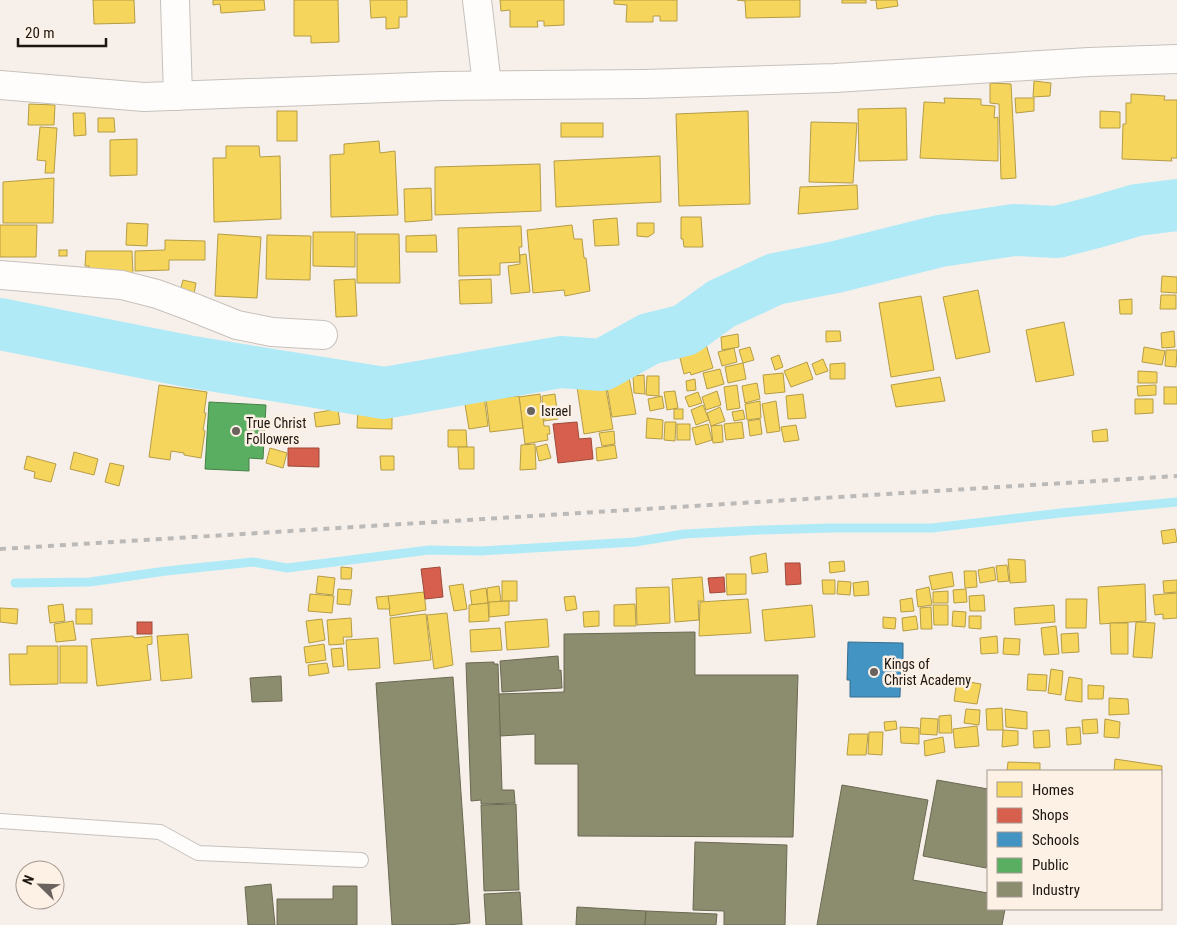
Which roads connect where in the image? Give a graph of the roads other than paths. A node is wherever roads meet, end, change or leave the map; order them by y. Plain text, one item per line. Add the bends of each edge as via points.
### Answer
1 (175, 0) edge
2 (478, 0) edge
3 (1177, 59) edge
4 (0, 85) edge
5 (487, 85) junction
6 (178, 96) junction
7 (0, 275) edge
8 (323, 335) dead end
9 (0, 821) edge
10 (361, 860) dead end

1 - 6 street
2 - 5 street
3 - 5 street via 835,78
4 - 6 street via 144,97
5 - 6 street
7 - 8 street via 122,285 192,306 237,325 272,332
9 - 10 lane via 160,832 198,853

